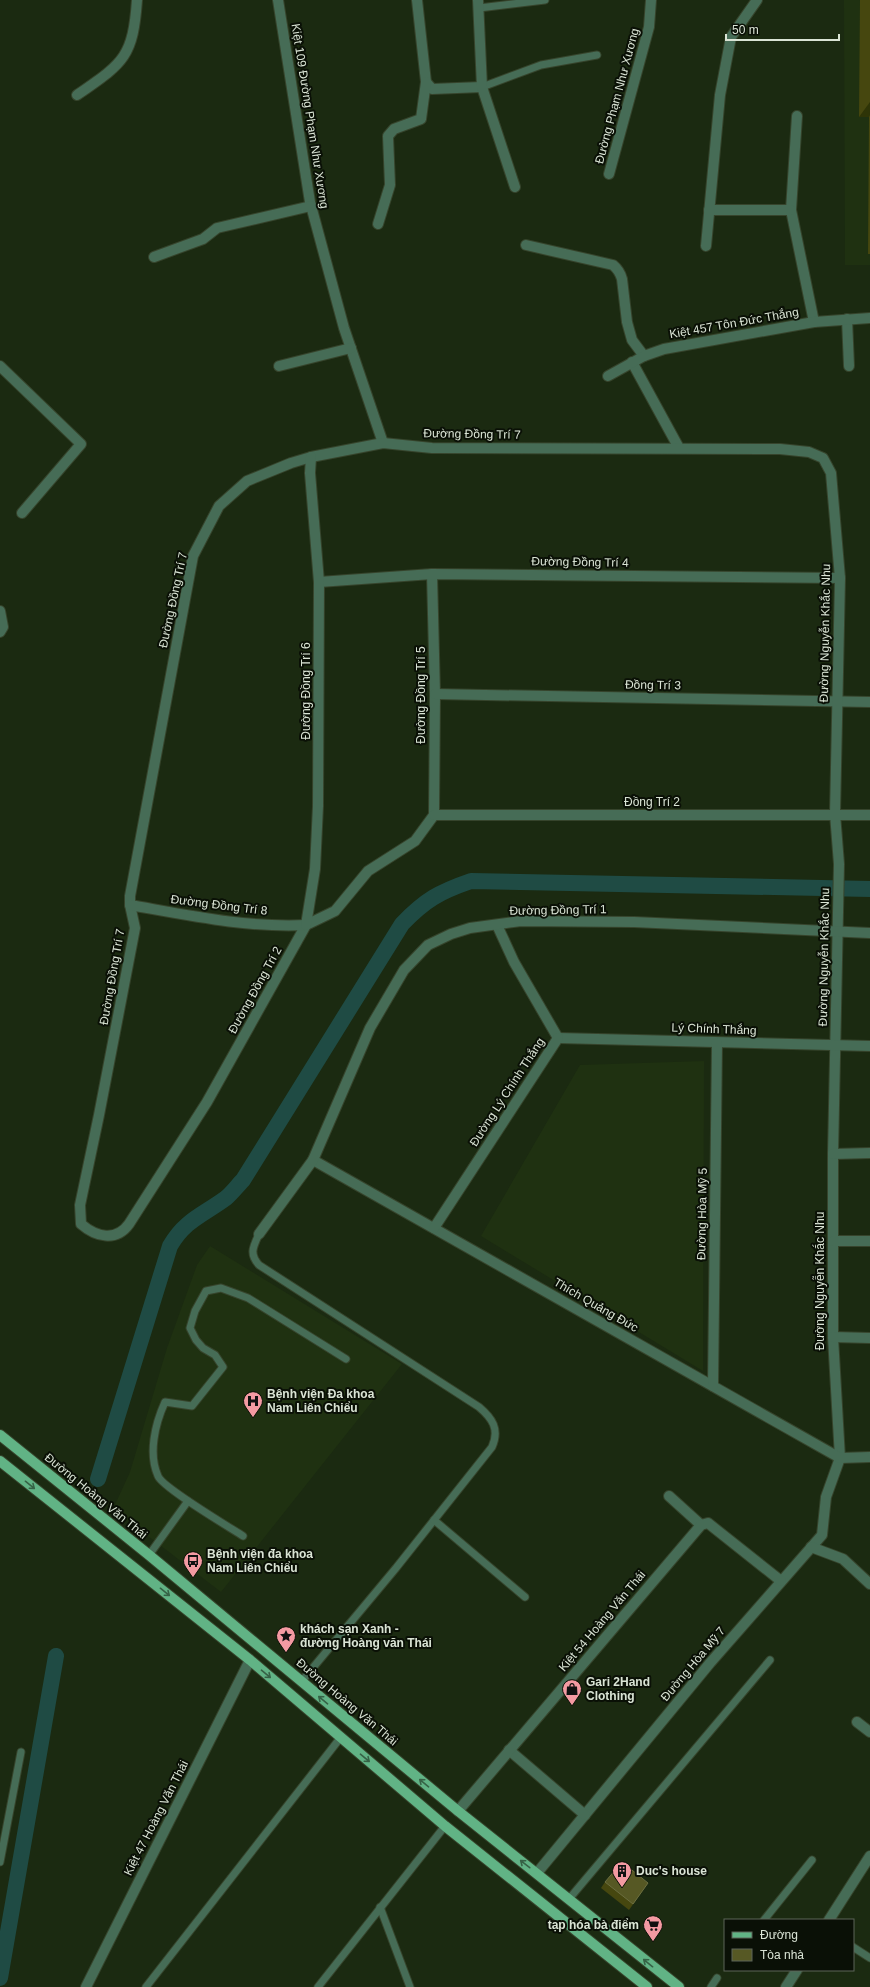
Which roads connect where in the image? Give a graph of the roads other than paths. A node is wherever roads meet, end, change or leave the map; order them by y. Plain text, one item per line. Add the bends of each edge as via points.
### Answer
1 (137, 0) edge
2 (278, 0) edge
3 (417, 0) edge
4 (545, 0) edge
5 (651, 0) edge
6 (757, 0) edge
7 (479, 4) edge
8 (597, 55) dead end
9 (426, 82) junction
10 (482, 87) junction
11 (77, 95) dead end
12 (797, 116) dead end
13 (609, 174) dead end
14 (515, 188) dead end
15 (311, 206) junction
16 (709, 210) junction
17 (791, 210) junction
18 (378, 224) dead end
19 (526, 245) dead end
20 (706, 246) dead end
21 (154, 257) dead end
22 (870, 318) edge
23 (847, 319) junction
24 (814, 322) junction
25 (351, 348) junction
26 (644, 356) junction
27 (632, 362) junction
28 (0, 366) edge
29 (279, 366) dead end
30 (849, 366) dead end
31 (608, 376) dead end
32 (383, 442) junction
33 (679, 448) junction
34 (311, 457) junction
35 (824, 458) joint
36 (22, 513) dead end
37 (432, 574) junction
38 (840, 578) junction
39 (319, 582) junction
40 (0, 611) edge
41 (0, 632) edge
42 (435, 694) junction
43 (837, 702) junction
44 (870, 702) edge
45 (835, 814) junction
46 (434, 816) junction
47 (870, 816) edge
48 (130, 905) junction
49 (497, 924) junction
50 (306, 925) junction
51 (838, 932) junction
52 (870, 933) edge
53 (558, 1038) junction
54 (717, 1043) junction
55 (835, 1046) junction
56 (870, 1046) edge
57 (870, 1153) edge
58 (833, 1154) junction
59 (313, 1160) junction
60 (135, 1214) joint
61 (434, 1228) junction
62 (258, 1234) joint
63 (833, 1241) junction
64 (870, 1241) edge
65 (833, 1338) junction
66 (870, 1338) edge
67 (346, 1359) dead end
68 (713, 1386) junction
69 (0, 1435) edge
70 (840, 1458) junction
71 (870, 1458) edge
72 (0, 1461) edge
73 (669, 1496) dead end
74 (188, 1501) junction
75 (434, 1520) junction
76 (701, 1525) junction
77 (242, 1536) dead end
78 (811, 1547) junction
79 (152, 1558) junction
80 (143, 1575) junction
81 (781, 1581) junction
82 (870, 1584) edge
83 (526, 1597) dead end
84 (250, 1660) junction
85 (770, 1660) dead end
86 (301, 1682) junction
87 (857, 1722) dead end
88 (870, 1732) edge
89 (341, 1737) junction
90 (509, 1750) junction
91 (21, 1752) dead end
92 (458, 1811) junction
93 (585, 1815) junction
94 (445, 1826) junction
95 (870, 1856) edge
96 (812, 1860) dead end
97 (0, 1862) edge
98 (537, 1873) junction
99 (568, 1899) junction
100 (380, 1907) junction
101 (765, 1919) edge
102 (830, 1919) edge
103 (854, 1948) edge
104 (870, 1958) edge
105 (796, 1971) edge
106 (717, 1978) dead end
107 (86, 1987) edge
108 (146, 1987) edge
109 (318, 1987) edge
110 (410, 1987) edge
111 (647, 1987) edge
112 (679, 1987) edge
113 (710, 1987) edge
114 (786, 1987) edge

1 - 11 street via 132,40 124,58 116,67
2 - 15 street, Kiệt 109 Đường Phạm Như Xương
3 - 9 street
4 - 7 lane
5 - 13 street, Đường Phạm Như Xương via 649,27
6 - 16 street via 731,37 720,95
7 - 10 street
8 - 10 lane via 541,65
9 - 10 street via 432,89
9 - 18 street via 421,119 394,129 388,136 390,184
10 - 14 street
12 - 17 street
15 - 21 street via 217,228 203,239
15 - 25 street, Kiệt 109 Đường Phạm Như Xương
16 - 17 street
16 - 20 street
17 - 24 street
19 - 26 street via 612,265 620,272 632,340
22 - 23 street, Kiệt 457 Tôn Đức Thắng
23 - 24 street, Kiệt 457 Tôn Đức Thắng
23 - 30 street
24 - 26 street, Kiệt 457 Tôn Đức Thắng via 664,349
25 - 29 street
25 - 32 street, Kiệt 109 Đường Phạm Như Xương
26 - 27 street, Kiệt 457 Tôn Đức Thắng
27 - 31 street, Kiệt 457 Tôn Đức Thắng
27 - 33 street
28 - 36 street via 81,444
32 - 33 street, Đường Đồng Trí 7 via 432,448
32 - 34 street, Đường Đồng Trí 7
33 - 35 street, Đường Đồng Trí 7 via 780,449 809,452
34 - 39 street, Đường Đồng Trí 6 via 310,473
34 - 48 street, Đường Đồng Trí 7 via 247,481 219,506 193,556
35 - 38 street, Đường Nguyễn Khắc Nhu via 831,473
37 - 38 street, Đường Đồng Trí 4
37 - 39 street, Đường Đồng Trí 4
37 - 42 street, Đường Đồng Trí 5
38 - 43 street, Đường Nguyễn Khắc Nhu
39 - 50 street, Đường Đồng Trí 6 via 318,806 315,869
40 - 41 street via 3,627
42 - 43 street, Đồng Trí 3
42 - 46 street, Đường Đồng Trí 5
43 - 44 street, Đồng Trí 3
43 - 45 street, Đường Nguyễn Khắc Nhu
45 - 46 street, Đồng Trí 2
45 - 47 street, Đồng Trí 2
45 - 51 street, Đường Nguyễn Khắc Nhu via 839,864
46 - 50 street via 415,841 368,871 335,911
48 - 50 street, Đường Đồng Trí 8 via 201,917 285,926
48 - 60 street, Đường Đồng Trí 7 via 135,928 80,1205 81,1224 90,1232 99,1235 115,1235 123,1232
49 - 51 street, Đường Đồng Trí 1 via 521,921 634,922
49 - 53 street, Đường Lý Chính Thắng via 514,962
49 - 59 street, Đường Đồng Trí 1 via 463,930 428,945 404,970 370,1028
50 - 60 street, Đường Đồng Trí 2 via 207,1102
51 - 52 street, Đường Đồng Trí 1
51 - 55 street, Đường Nguyễn Khắc Nhu
53 - 54 street, Lý Chính Thắng
53 - 61 street, Đường Lý Chính Thắng
54 - 55 street, Lý Chính Thắng
54 - 68 street, Đường Hòa Mỹ 5
55 - 56 street, Lý Chính Thắng
55 - 58 street, Đường Nguyễn Khắc Nhu
57 - 58 street
58 - 63 street, Đường Nguyễn Khắc Nhu
59 - 61 street, Thích Quảng Đức
59 - 62 street, Đường Đồng Trí 1
61 - 68 street, Thích Quảng Đức
62 - 75 lane via 252,1251 259,1265 478,1407 493,1420 496,1433 492,1447
63 - 64 street
63 - 65 street, Đường Nguyễn Khắc Nhu
65 - 66 street
65 - 70 street, Đường Nguyễn Khắc Nhu
67 - 74 lane via 248,1298 221,1288 206,1291 190,1328 196,1340 215,1356 223,1367 192,1406 165,1402 159,1417 152,1454 158,1478
68 - 70 street, Thích Quảng Đức
69 - 79 main road, Đường Hoàng Văn Thái
70 - 71 street, Thích Quảng Đức
70 - 78 street, Đường Hòa Mỹ 7 via 826,1497 822,1535
72 -> 80 main road
73 - 76 street
74 - 77 lane
74 - 79 lane
75 - 83 lane
75 - 86 lane
76 - 81 street via 708,1523
76 - 90 street, Kiệt 54 Hoàng Văn Thái
78 - 81 street, Đường Hòa Mỹ 7
78 - 82 street via 842,1559
79 - 80 main road
79 - 86 main road, Đường Hoàng Văn Thái
80 -> 84 main road
81 - 93 street, Đường Hòa Mỹ 7
84 -> 89 main road
84 - 107 street, Kiệt 47 Hoàng Văn Thái
85 - 99 lane
92 -> 86 main road, Đường Hoàng Văn Thái
87 - 88 street
89 -> 94 main road
89 - 108 lane
90 - 92 street, Kiệt 54 Hoàng Văn Thái
90 - 93 street
91 - 97 lane
98 -> 92 main road, Đường Hoàng Văn Thái
93 - 98 street, Đường Hòa Mỹ 7
94 - 100 lane
94 - 111 main road
95 - 102 street
96 - 101 lane
98 - 99 main road, Đường Hoàng Văn Thái
112 -> 99 main road, Đường Hoàng Văn Thái
100 - 109 lane
100 - 110 lane
103 - 104 lane
105 - 114 street
106 - 113 lane

